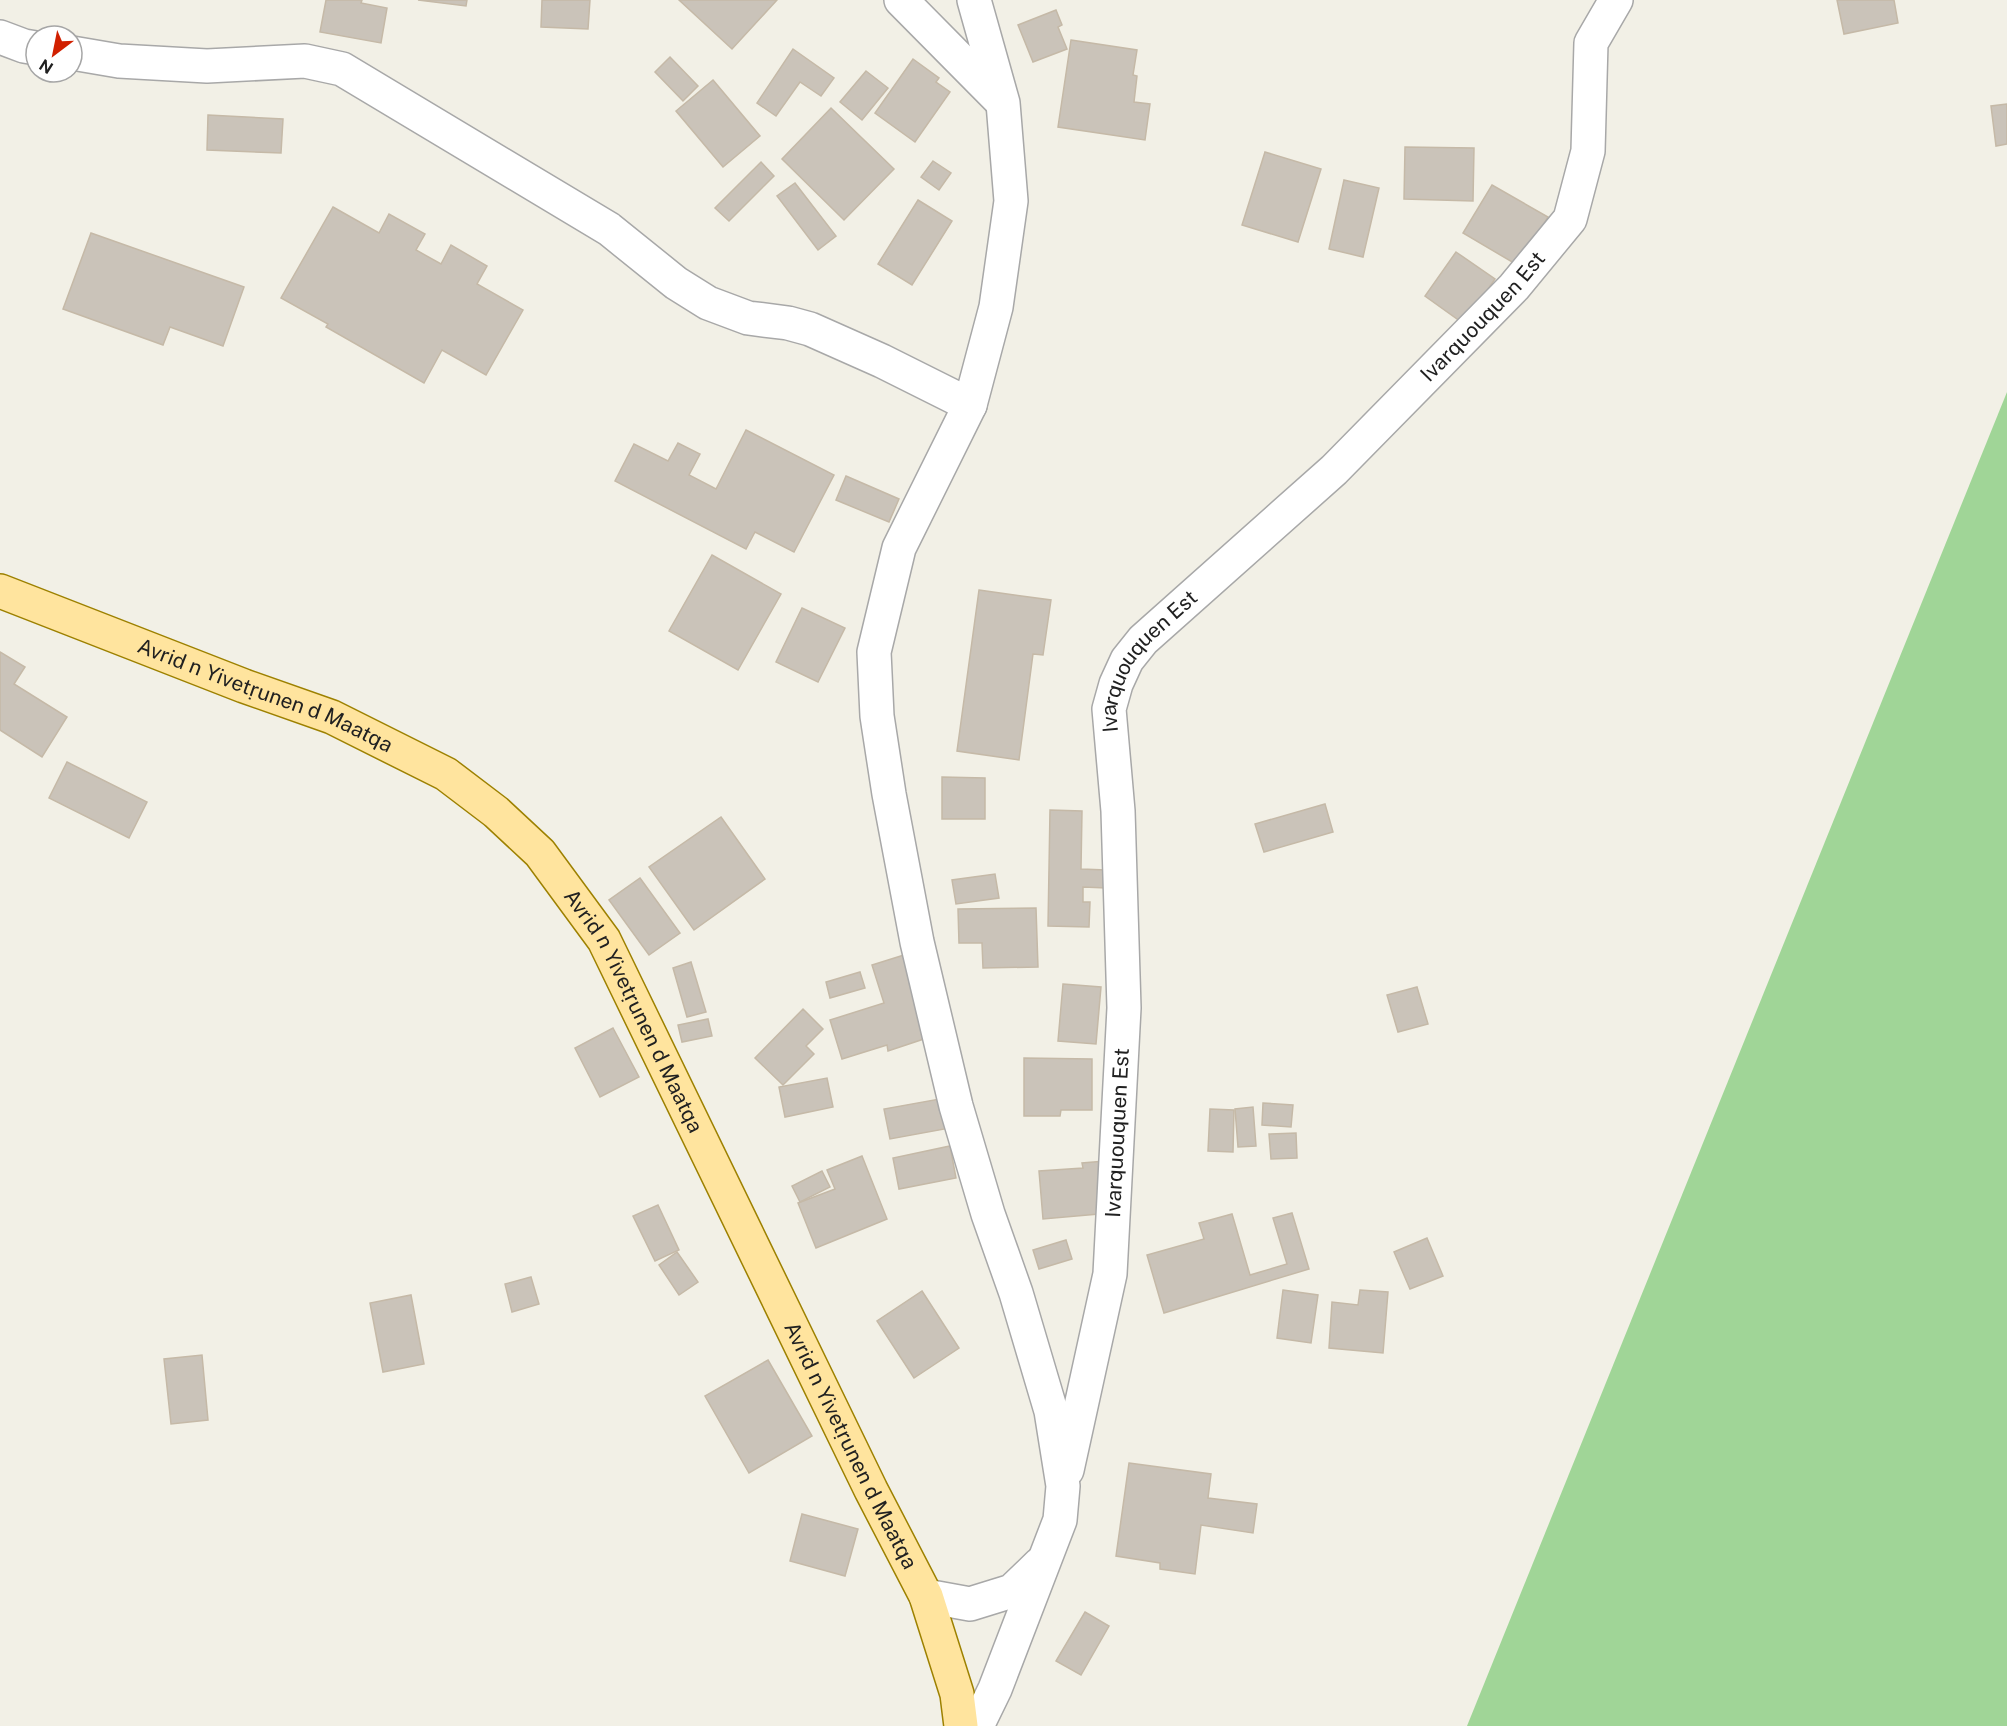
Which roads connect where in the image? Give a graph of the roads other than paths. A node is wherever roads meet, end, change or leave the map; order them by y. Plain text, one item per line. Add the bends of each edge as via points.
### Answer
1 (901, 0) edge
2 (974, 0) edge
3 (1616, 0) edge
4 (0, 38) edge
5 (24, 46) edge
6 (84, 55) edge
7 (1003, 104) junction
8 (970, 405) junction
9 (0, 591) edge
10 (1063, 1486) junction
11 (1044, 1561) junction
12 (926, 1596) junction
13 (960, 1726) edge
14 (977, 1726) edge

1 - 7 street
2 - 7 street
3 - 10 street, Ivarquouquen Est via 1591,43 1588,151 1570,219 1514,287 1334,470 1143,640 1127,660 1116,684 1109,709 1118,811 1124,1008 1110,1274
4 - 5 street
6 - 8 street via 207,66 305,61 342,69 609,229 676,283 708,303 748,318 788,322 810,329
7 - 8 street via 1011,201 996,308
8 - 10 street via 899,548 874,652 877,716 917,942 956,1106 1051,1411
9 - 12 main road, Avrid n Yivetṛunen d Maatqa via 332,717 446,774 496,812 540,853 604,940 855,1459
10 - 11 street via 1060,1520
11 - 12 street via 1012,1591 969,1604
11 - 14 street
12 - 13 main road, Avrid n Yivetṛunen d Maatqa via 957,1694

